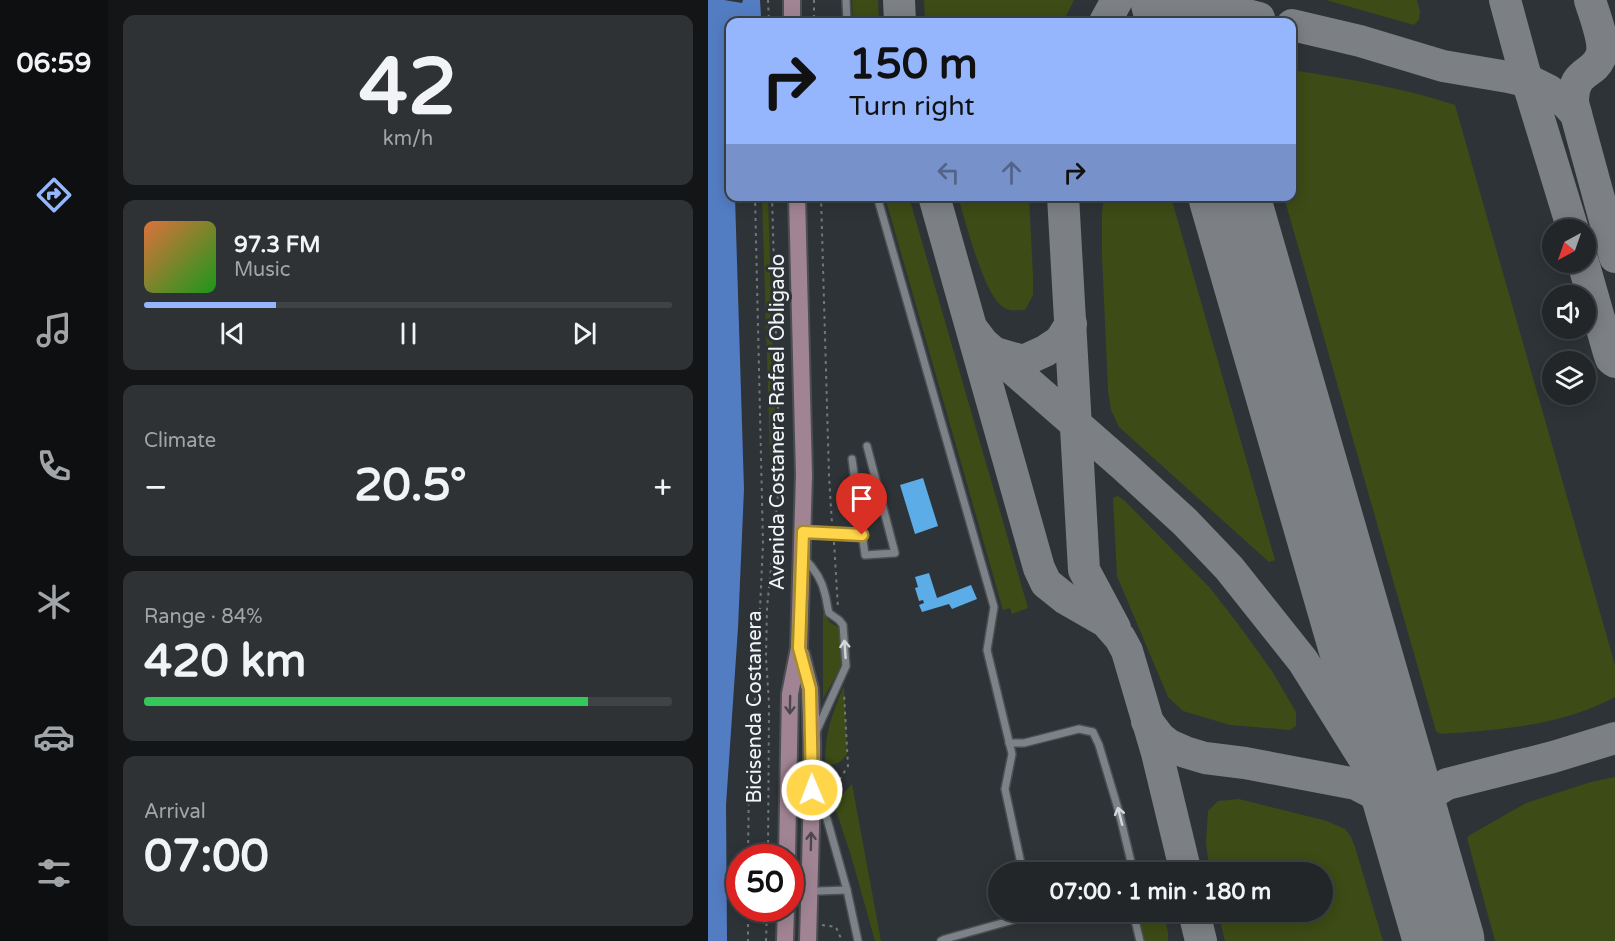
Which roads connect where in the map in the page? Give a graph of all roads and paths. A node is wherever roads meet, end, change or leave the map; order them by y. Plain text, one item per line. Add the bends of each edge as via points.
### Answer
1 (768, 0) edge
2 (792, 0) edge
3 (814, 0) edge
4 (846, 0) edge
5 (769, 18) edge
6 (792, 18) edge
7 (814, 18) edge
8 (847, 18) edge
9 (755, 201) edge
10 (772, 201) edge
11 (797, 201) edge
12 (821, 201) edge
13 (878, 201) edge
14 (867, 446) dead end
15 (852, 459) dead end
16 (803, 532) junction
17 (833, 533) junction
18 (862, 535) junction
19 (802, 556) junction
20 (839, 620) junction
21 (799, 648) junction
22 (843, 673) junction
23 (812, 742) junction
24 (1009, 743) junction
25 (812, 790) junction
26 (827, 819) junction
27 (748, 844) edge
28 (768, 844) edge
29 (787, 844) edge
30 (1021, 862) edge
31 (1131, 862) edge
32 (847, 890) junction
33 (804, 891) edge
34 (809, 891) junction
35 (748, 922) edge
36 (767, 922) edge
37 (786, 922) edge
38 (1002, 922) edge
39 (1135, 922) edge
40 (815, 937) edge
41 (748, 941) edge
42 (766, 941) edge
43 (785, 941) edge
44 (842, 941) edge
45 (858, 941) edge
46 (941, 941) edge
47 (1140, 941) edge

1 - 5 path
2 - 6 main road
3 - 7 path
4 - 8 lane
9 - 27 path via 763,544
10 - 28 path, Bicisenda Costanera via 780,475 767,608
11 - 16 main road, Avenida Costanera Rafael Obligado
12 - 17 path
13 - 24 lane via 994,607 987,650
14 - 18 lane via 895,553 865,555
15 - 18 lane
16 - 17 lane
16 - 19 main road, Avenida Costanera Rafael Obligado
17 - 18 lane
17 - 20 path
19 - 20 lane via 819,576 829,613
19 - 21 main road, Avenida Costanera Rafael Obligado
22 -> 20 lane via 844,629
21 - 23 main road, Avenida Costanera Rafael Obligado via 810,689
21 -> 29 main road, Avenida Costanera Rafael Obligado via 790,694
22 - 23 lane
22 - 26 path via 848,766 828,797
23 - 25 main road, Avenida Costanera Rafael Obligado
24 - 30 lane via 1012,754 1005,789
31 -> 24 lane via 1100,744 1093,732 1079,729
25 - 26 lane
34 -> 25 main road, Avenida Costanera Rafael Obligado
26 - 32 lane
32 - 34 lane
32 - 45 lane
33 - 34 lane
34 - 40 main road, Avenida Costanera Rafael Obligado
35 - 41 path
36 - 42 path
37 - 43 main road
38 - 46 lane
39 - 47 lane
40 - 44 path via 822,925 836,927

